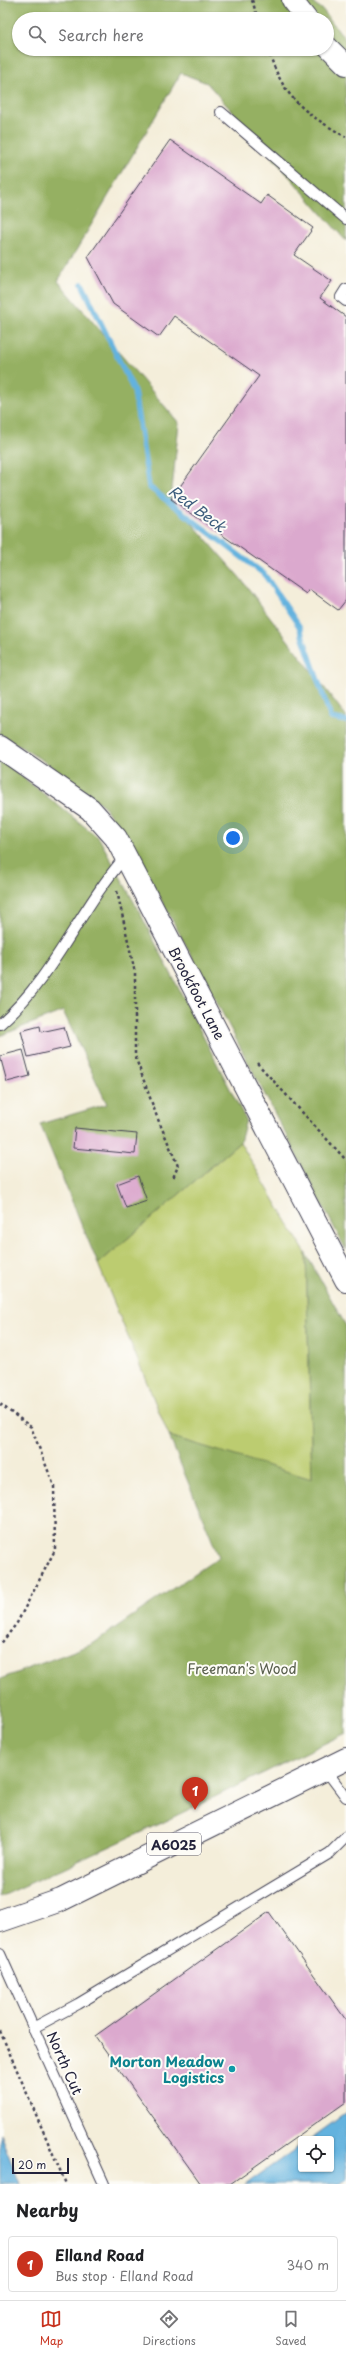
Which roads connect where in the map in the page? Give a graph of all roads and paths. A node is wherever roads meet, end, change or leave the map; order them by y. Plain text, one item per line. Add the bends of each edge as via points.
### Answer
1 (252, 0) edge
2 (292, 0) edge
3 (256, 12) edge
4 (301, 12) edge
5 (334, 53) edge
6 (270, 56) edge
7 (346, 65) edge
8 (221, 112) dead end
9 (346, 138) edge
10 (346, 220) edge
11 (346, 290) edge
12 (346, 301) edge
13 (0, 747) edge
14 (119, 864) junction
15 (0, 1024) edge
16 (255, 1060) dead end
17 (346, 1160) edge
18 (173, 1178) dead end
19 (346, 1280) edge
20 (0, 1404) edge
21 (0, 1645) edge
22 (346, 1759) edge
23 (325, 1769) junction
24 (346, 1797) edge
25 (346, 1837) edge
26 (0, 1921) edge
27 (0, 1954) edge
28 (34, 2028) junction
29 (0, 2031) edge
30 (66, 2184) edge
31 (104, 2184) edge

1 - 3 path
2 - 4 street
5 - 7 street
6 - 9 path via 290,97 312,117
8 - 10 lane
11 - 12 lane via 341,297
13 - 14 street, Brookfoot Lane via 90,809 116,838
14 - 15 lane via 102,884 42,979 20,1007
14 - 18 path via 135,973 135,1056 178,1166
14 - 19 street, Brookfoot Lane
16 - 17 path
20 - 21 path via 31,1428 54,1486 55,1550 17,1623
22 - 23 street, A6025
23 - 24 lane
23 - 26 street, A6025 via 61,1900
25 - 28 lane via 330,1853
27 - 28 lane, North Cut
28 - 31 lane, North Cut
29 - 30 path

